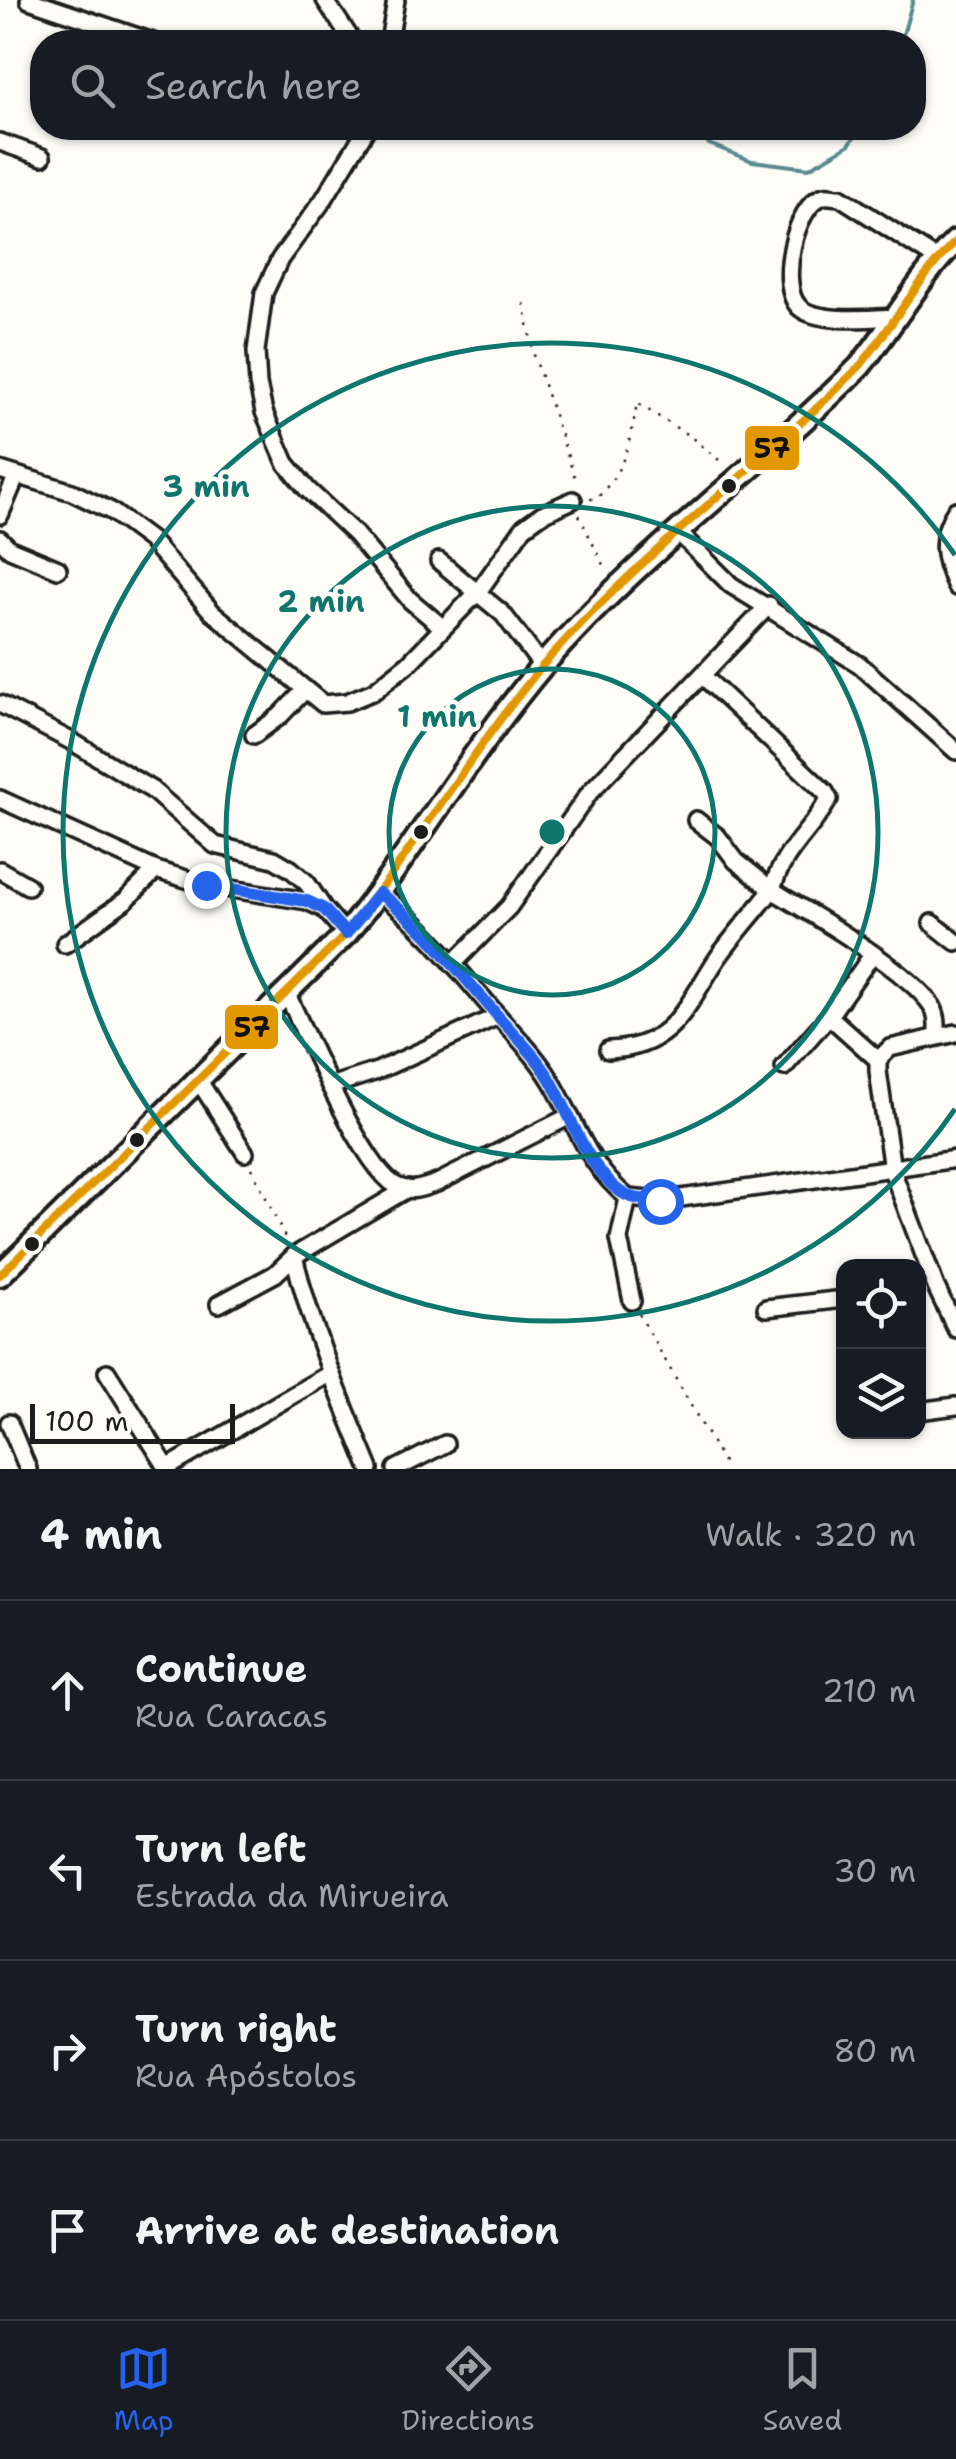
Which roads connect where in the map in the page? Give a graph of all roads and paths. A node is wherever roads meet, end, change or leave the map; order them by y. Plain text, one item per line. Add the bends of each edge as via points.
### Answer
1 (324, 0) edge
2 (396, 0) edge
3 (39, 2) edge
4 (120, 30) edge
5 (345, 30) edge
6 (391, 30) edge
7 (360, 140) edge
8 (0, 142) edge
9 (42, 158) dead end
10 (956, 240) edge
11 (938, 260) junction
12 (524, 303) dead end
13 (898, 317) junction
14 (8, 474) edge
15 (740, 478) junction
16 (573, 500) junction
17 (956, 510) edge
18 (0, 516) edge
19 (678, 532) junction
20 (0, 538) edge
21 (439, 561) dead end
22 (58, 569) dead end
23 (956, 587) edge
24 (616, 590) junction
25 (478, 592) junction
26 (769, 606) junction
27 (442, 627) junction
28 (542, 666) junction
29 (703, 676) junction
30 (304, 691) junction
31 (0, 704) edge
32 (254, 734) dead end
33 (956, 751) edge
34 (0, 799) edge
35 (696, 820) dead end
36 (0, 870) edge
37 (156, 870) junction
38 (28, 886) dead end
39 (772, 890) junction
40 (379, 893) junction
41 (324, 909) junction
42 (932, 923) dead end
43 (346, 934) junction
44 (956, 942) edge
45 (64, 944) dead end
46 (872, 955) junction
47 (452, 964) junction
48 (286, 992) junction
49 (498, 1016) junction
50 (829, 1016) junction
51 (956, 1033) edge
52 (936, 1036) junction
53 (608, 1050) dead end
54 (878, 1060) junction
55 (784, 1067) dead end
56 (197, 1078) junction
57 (330, 1086) junction
58 (568, 1116) junction
59 (244, 1153) joint
60 (956, 1159) edge
61 (892, 1170) junction
62 (407, 1189) junction
63 (628, 1198) junction
64 (294, 1256) junction
65 (0, 1276) edge
66 (936, 1288) junction
67 (926, 1289) edge
68 (836, 1300) edge
69 (632, 1301) joint
70 (219, 1304) dead end
71 (766, 1308) dead end
72 (956, 1329) edge
73 (107, 1372) dead end
74 (329, 1374) junction
75 (956, 1406) edge
76 (926, 1410) edge
77 (9, 1423) dead end
78 (444, 1444) dead end
79 (28, 1469) edge
80 (167, 1469) edge
81 (370, 1469) edge
82 (396, 1469) edge
83 (727, 1469) edge

1 - 5 street
2 - 6 street
3 - 4 street
7 - 27 street via 264,292 258,384 286,463
8 - 9 street
10 - 11 main road
11 - 13 main road
11 - 13 street via 840,197 811,204 791,252 793,298 801,310
12 - 16 path via 577,483
13 - 15 main road via 860,366
14 - 18 street
14 - 30 street via 111,511 150,540 212,612
15 - 16 path via 637,403 616,479 596,499
15 - 19 main road
16 - 24 path
16 - 25 street via 524,528
17 - 23 street via 942,545
19 - 24 main road
19 - 26 street via 731,585
20 - 22 street
21 - 25 street
24 - 28 main road
25 - 27 street
25 - 28 street
26 - 29 street
26 - 33 street via 860,665
27 - 30 street via 374,691 323,704
28 - 40 main road
29 - 39 street via 828,799 792,846
29 - 47 street via 590,792 510,907
30 - 32 street
31 - 41 street via 152,790 215,845 291,868
34 - 37 street
35 - 39 street
36 - 38 street
37 - 41 street
37 - 45 street
39 - 46 street
39 - 53 street via 672,1027 641,1046
40 - 43 main road
40 - 47 street
41 - 43 street
42 - 44 street
43 - 48 main road
46 - 50 street
46 - 52 street via 924,996 937,1020
47 - 49 street
48 - 56 main road
48 - 57 street
49 - 57 street
49 - 58 street via 543,1069
50 - 54 street
50 - 55 street
51 - 52 street
52 - 54 street via 890,1048
54 - 61 street
56 - 59 street
56 - 65 main road
57 - 62 street via 372,1160 388,1181
58 - 62 street via 437,1183
58 - 63 street via 600,1172
59 - 64 path
60 - 61 street
61 - 63 street via 660,1201
61 - 66 street
62 - 64 street
63 - 69 street via 619,1239
64 - 70 street
64 - 74 street
66 - 67 street
66 - 72 street
68 - 71 street
69 - 83 path
73 - 80 street
74 - 80 street
74 - 81 street
75 - 76 street
77 - 79 street
78 - 82 street

